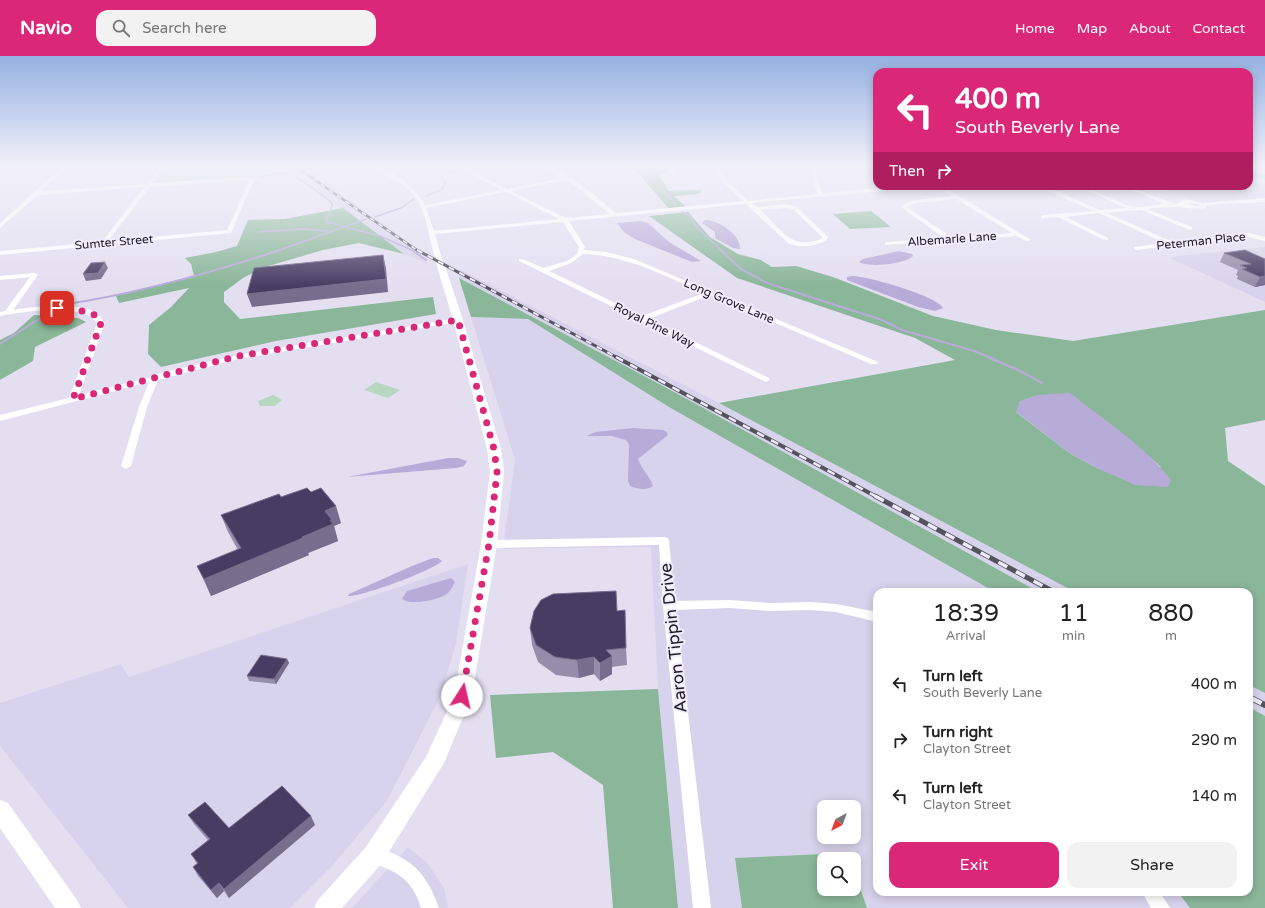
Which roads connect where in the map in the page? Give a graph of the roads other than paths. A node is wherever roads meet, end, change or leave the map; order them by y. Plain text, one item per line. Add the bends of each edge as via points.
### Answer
1 (22, 207) edge
2 (131, 207) edge
3 (240, 207) edge
4 (424, 207) edge
5 (539, 207) edge
6 (604, 207) edge
7 (710, 207) edge
8 (753, 207) edge
9 (779, 207) edge
10 (790, 207) edge
11 (904, 207) edge
12 (973, 207) edge
13 (1087, 207) edge
14 (1117, 207) edge
15 (1130, 207) edge
16 (1159, 207) edge
17 (756, 209) junction
18 (1092, 209) junction
19 (1142, 209) junction
20 (1102, 212) junction
21 (1067, 214) junction
22 (1059, 215) junction
23 (616, 216) junction
24 (1043, 217) dead end
25 (565, 220) junction
26 (0, 226) edge
27 (1190, 228) dead end
28 (431, 233) junction
29 (1018, 234) junction
30 (949, 239) junction
31 (1106, 239) dead end
32 (1265, 239) edge
33 (1028, 240) dead end
34 (104, 243) junction
35 (887, 244) dead end
36 (1173, 244) junction
37 (1136, 248) dead end
38 (581, 252) junction
39 (0, 253) edge
40 (521, 260) dead end
41 (440, 263) joint
42 (542, 271) junction
43 (0, 278) edge
44 (709, 293) junction
45 (8, 312) junction
46 (0, 314) edge
47 (642, 319) junction
48 (458, 320) junction
49 (874, 362) dead end
50 (156, 377) junction
51 (766, 380) dead end
52 (73, 399) junction
53 (0, 418) edge
54 (126, 466) dead end
55 (489, 544) junction
56 (669, 606) junction
57 (873, 616) edge
58 (0, 810) edge
59 (374, 855) junction
60 (1153, 896) edge
61 (68, 908) edge
62 (326, 908) edge
63 (430, 908) edge
64 (702, 908) edge
65 (1161, 908) edge

1 - 26 street
2 - 34 street
3 - 34 street, Sumter Street via 229,232
4 - 28 street
5 - 25 street
6 - 23 street
7 - 23 street
8 - 17 street
9 - 17 street
10 - 17 street via 795,208 825,237 824,240 809,244 792,243
11 - 30 street
12 - 29 street
13 - 18 street
14 - 18 street
15 - 19 street
16 - 19 street
18 - 20 street
18 - 21 street
19 - 20 street
19 - 27 street
20 - 21 street
20 - 36 street
21 - 22 street
22 - 24 street
22 - 31 street
23 - 25 street
25 - 28 street
25 - 38 street via 582,247
28 - 41 street
29 - 30 street, Albemarle Lane
29 - 33 street
30 - 35 street, Albemarle Lane
32 - 36 street, Peterman Place via 1249,235
34 - 39 street, Sumter Street
36 - 37 street, Peterman Place
38 - 42 street via 569,262
38 - 44 street, Long Grove Lane via 618,255
40 - 42 street, Royal Pine Way
41 - 48 street
42 - 47 street, Royal Pine Way
43 - 45 street via 35,275
44 - 47 street
44 - 49 street, Long Grove Lane
45 - 46 street
45 - 52 street via 57,308 98,316 101,323
47 - 51 street, Royal Pine Way
48 - 50 street via 264,351
48 - 55 street via 494,449 497,472
50 - 52 street
50 - 54 street via 138,424
52 - 53 street
55 - 56 street, Aaron Tippin Drive via 664,542
55 - 59 street via 462,696 434,763
56 - 57 street via 810,606 836,608
56 - 64 street, Aaron Tippin Drive
58 - 61 street
59 - 62 street
59 - 63 street via 389,859 417,879 427,895
60 - 65 street

